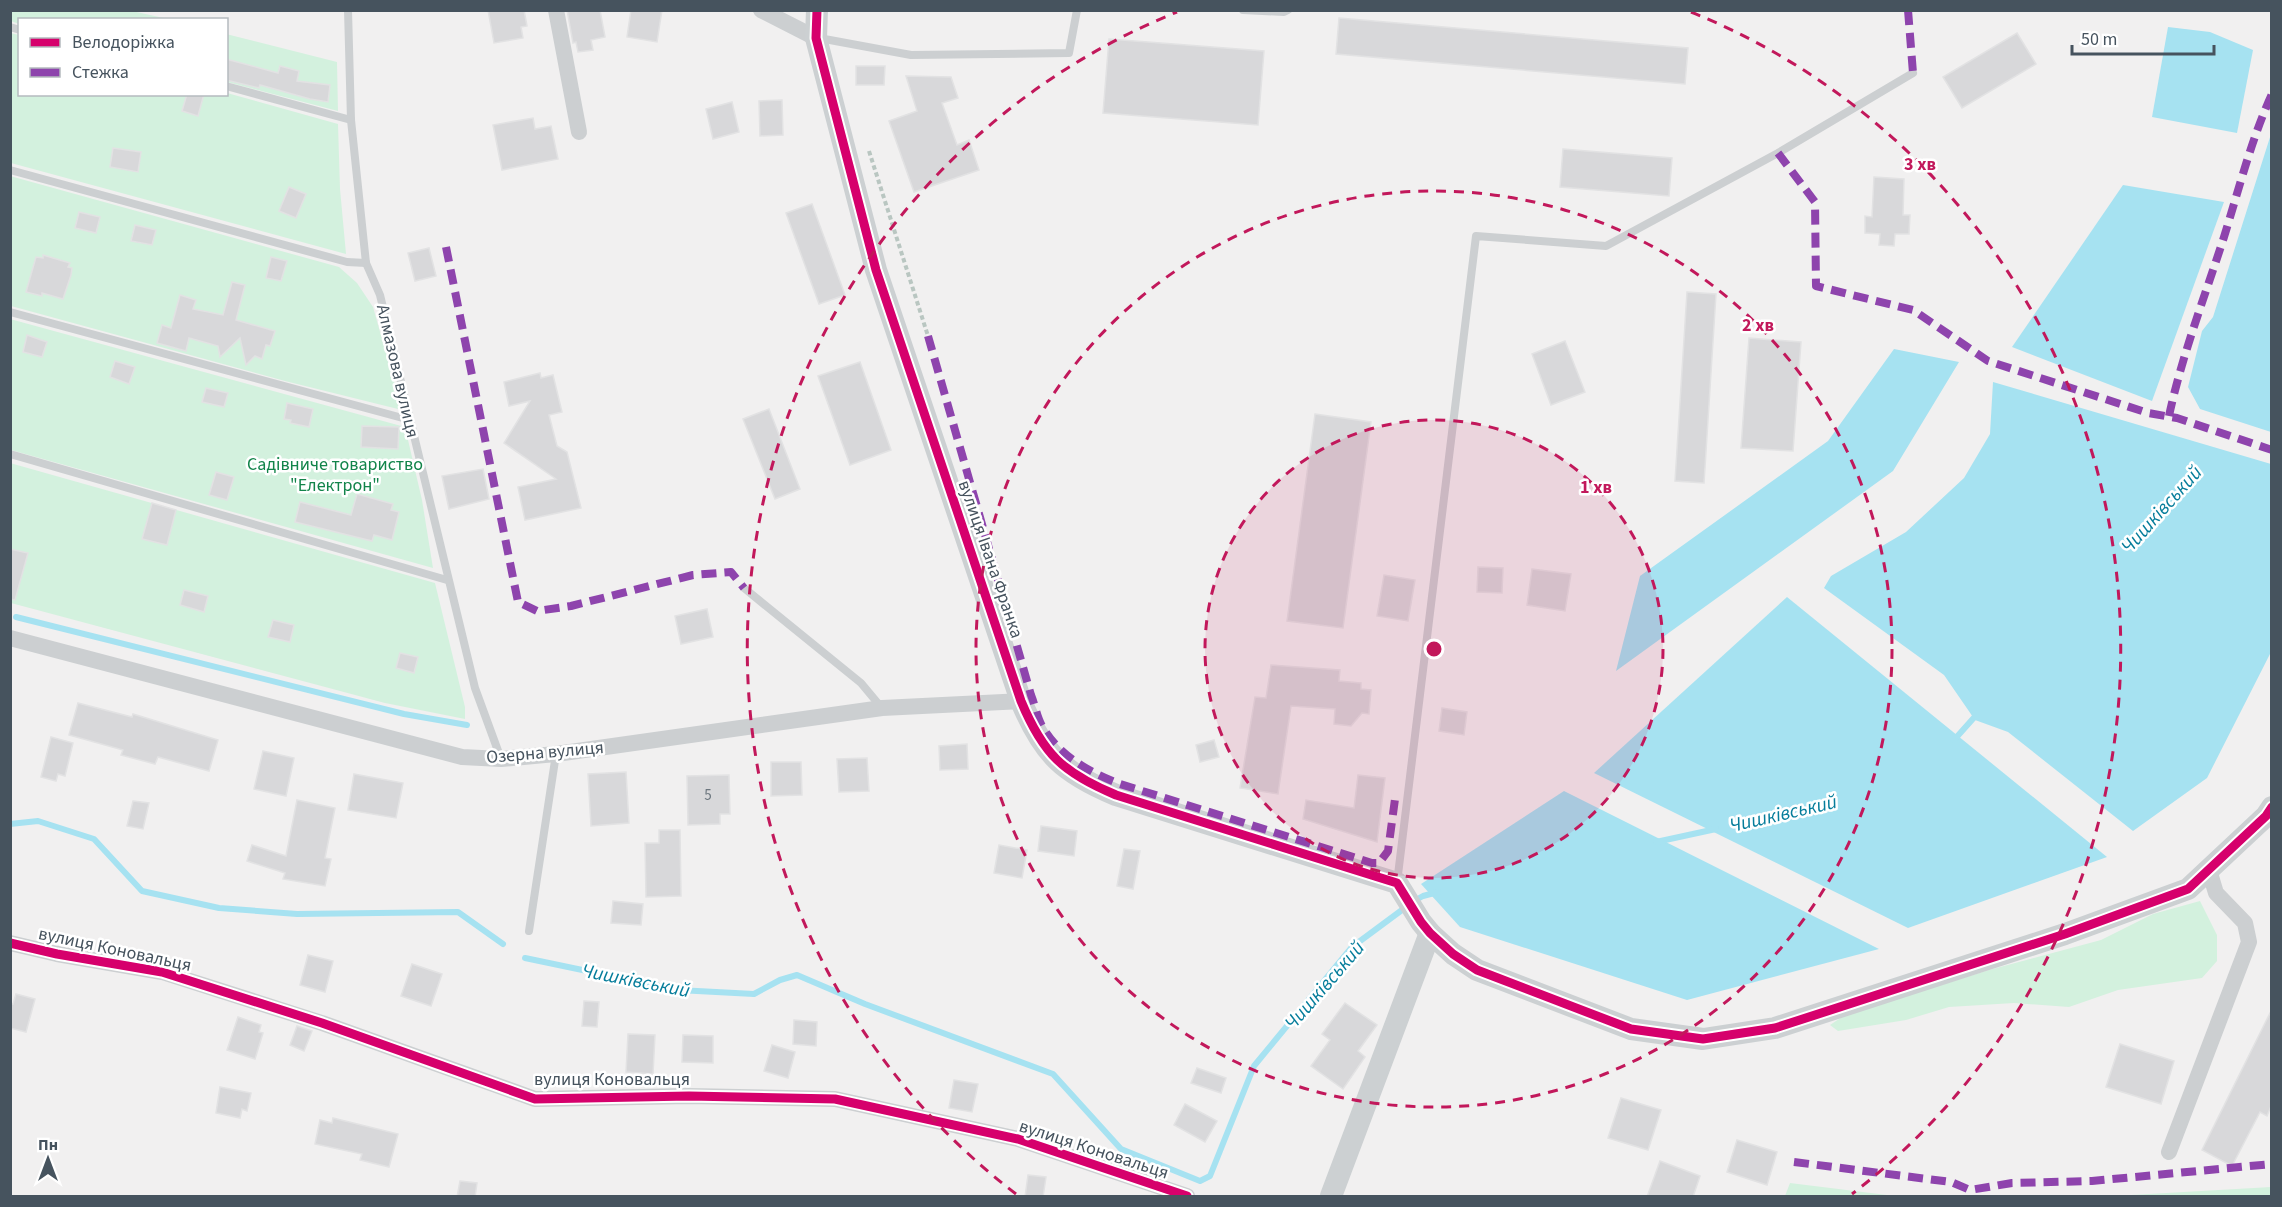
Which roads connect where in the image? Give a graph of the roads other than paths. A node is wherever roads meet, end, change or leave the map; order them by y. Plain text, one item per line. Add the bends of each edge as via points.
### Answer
1 (348, 10) edge
2 (556, 10) edge
3 (761, 10) edge
4 (817, 10) edge
5 (1077, 10) edge
6 (1243, 10) edge
7 (1288, 10) edge
8 (816, 38) junction
9 (1913, 73) dead end
10 (228, 87) edge
11 (351, 120) junction
12 (579, 132) dead end
13 (10, 170) edge
14 (366, 263) junction
15 (10, 312) edge
16 (410, 420) junction
17 (10, 454) edge
18 (447, 580) junction
19 (744, 588) dead end
20 (10, 638) edge
21 (1021, 701) junction
22 (882, 708) junction
23 (556, 754) junction
24 (501, 759) junction
25 (2271, 807) edge
26 (2209, 870) junction
27 (1402, 889) junction
28 (1426, 927) junction
29 (529, 931) dead end
30 (10, 943) edge
31 (2169, 1152) dead end
32 (1187, 1197) edge
33 (1331, 1197) edge

1 - 11 lane, Алмазова вулиця
2 - 12 street
3 - 8 street
4 - 8 street, вулиця Івана Франка
5 - 8 lane via 1069,52 911,55
6 - 7 lane
8 - 21 street, вулиця Івана Франка via 876,270
9 - 27 lane via 1778,153 1606,246 1476,236
10 - 11 lane
11 - 14 lane, Алмазова вулиця
13 - 14 lane via 347,262
14 - 16 lane, Алмазова вулиця via 380,295
15 - 16 lane
16 - 18 lane, Алмазова вулиця
17 - 18 lane
18 - 24 lane, Алмазова вулиця via 475,688
19 - 22 lane via 861,683
20 - 24 street, Озерна вулиця via 462,757
21 - 22 street, Озерна вулиця
21 - 27 street, вулиця Івана Франка via 1048,750 1078,778 1116,795
22 - 23 street, Озерна вулиця
23 - 24 street, Озерна вулиця
23 - 29 lane
25 - 26 street
26 - 28 street via 2188,889 2065,934 1775,1028 1703,1040 1631,1029 1477,970 1453,954
26 - 31 street via 2216,893 2245,923 2249,942
27 - 28 street
28 - 33 street
30 - 32 street, вулиця Коновальця via 162,972 322,1023 535,1099 835,1099 1018,1139

